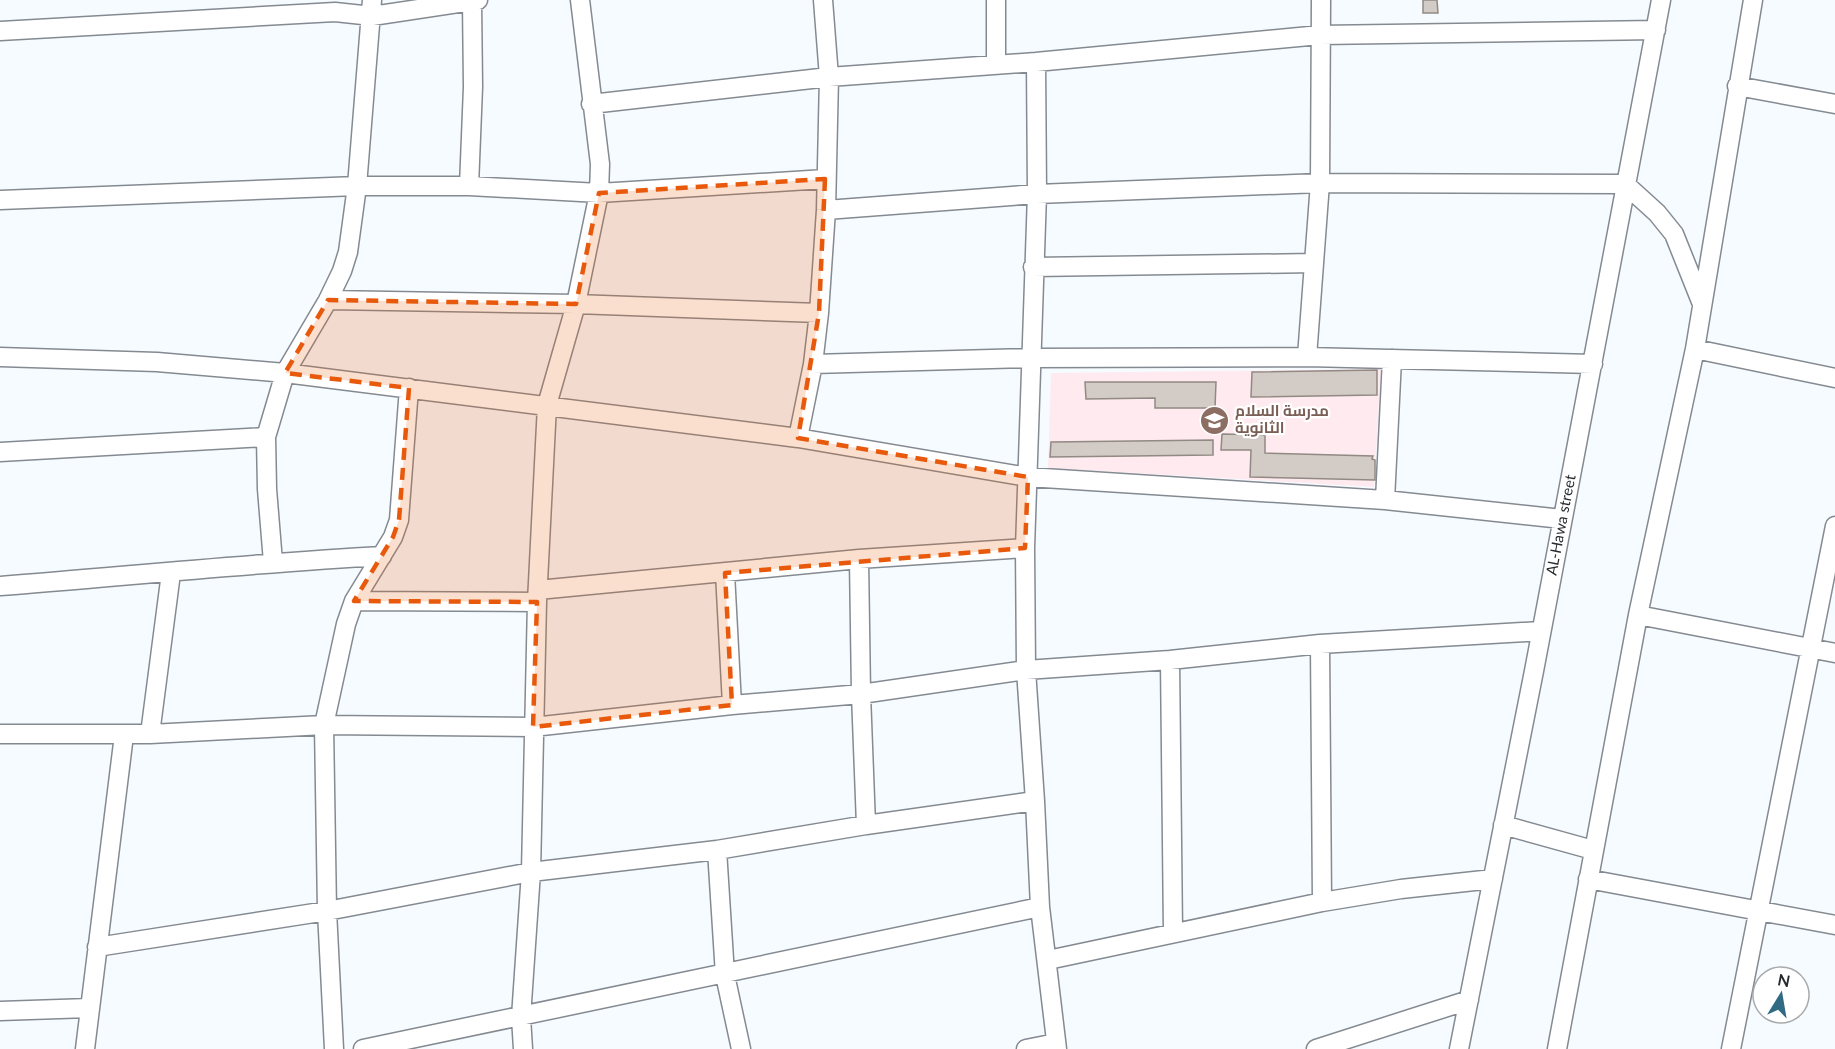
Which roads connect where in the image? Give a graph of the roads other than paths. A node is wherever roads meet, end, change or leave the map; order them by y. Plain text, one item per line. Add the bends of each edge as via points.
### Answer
1 (478, 0) edge
2 (580, 0) edge
3 (824, 0) edge
4 (996, 0) edge
5 (1321, 0) edge
6 (1661, 0) edge
7 (1753, 0) edge
8 (472, 1) edge
9 (372, 8) edge
10 (1656, 30) junction
11 (0, 31) edge
12 (1320, 35) junction
13 (1036, 62) junction
14 (996, 64) junction
15 (829, 77) junction
16 (1737, 86) junction
17 (591, 104) junction
18 (1835, 104) edge
19 (825, 179) junction
20 (1320, 183) junction
21 (1625, 184) junction
22 (357, 186) junction
23 (469, 186) junction
24 (600, 193) junction
25 (1037, 194) junction
26 (0, 200) edge
27 (826, 210) junction
28 (1314, 263) junction
29 (1034, 267) junction
30 (328, 300) junction
31 (576, 304) junction
32 (1702, 305) junction
33 (819, 313) junction
34 (1695, 349) junction
35 (0, 357) edge
36 (1307, 357) junction
37 (1030, 358) junction
38 (1392, 359) junction
39 (813, 364) junction
40 (1593, 364) junction
41 (285, 373) junction
42 (1835, 378) edge
43 (409, 388) junction
44 (547, 405) junction
45 (266, 437) junction
46 (798, 438) junction
47 (0, 452) edge
48 (1028, 477) junction
49 (1384, 500) junction
50 (1562, 519) junction
51 (1835, 526) edge
52 (1025, 548) junction
53 (382, 556) junction
54 (859, 559) junction
55 (273, 562) junction
56 (171, 573) junction
57 (725, 573) junction
58 (0, 586) edge
59 (537, 596) junction
60 (354, 601) junction
61 (1638, 615) junction
62 (1541, 631) junction
63 (1320, 644) junction
64 (1811, 649) junction
65 (1835, 653) edge
66 (1170, 660) junction
67 (1026, 670) junction
68 (861, 694) junction
69 (732, 705) junction
70 (324, 725) junction
71 (533, 727) junction
72 (0, 734) edge
73 (150, 734) junction
74 (124, 735) junction
75 (1035, 801) junction
76 (866, 825) junction
77 (1503, 825) junction
78 (717, 850) junction
79 (1593, 850) junction
80 (531, 872) junction
81 (1493, 879) junction
82 (1588, 879) junction
83 (1322, 902) junction
84 (1040, 908) junction
85 (327, 911) junction
86 (1758, 912) junction
87 (1835, 925) edge
88 (1173, 933) junction
89 (97, 947) junction
90 (1048, 960) junction
91 (725, 975) junction
92 (1469, 1000) junction
93 (89, 1008) junction
94 (0, 1011) edge
95 (521, 1017) junction
96 (401, 1046) edge
97 (1056, 1046) edge
98 (85, 1049) edge
99 (334, 1049) edge
100 (363, 1049) edge
101 (523, 1049) edge
102 (741, 1049) edge
103 (1026, 1049) edge
104 (1316, 1049) edge
105 (1459, 1049) edge
106 (1557, 1049) edge
107 (1731, 1049) edge

1 - 8 street
2 - 17 street
3 - 15 street
4 - 14 street
5 - 12 street
6 - 10 street, AL-Hawa street
7 - 16 street
8 - 9 street
8 - 23 street
9 - 11 street
9 - 22 street
10 - 12 street
10 - 21 street, AL-Hawa street
12 - 13 street
12 - 20 street
13 - 14 street
13 - 25 street
14 - 15 street
15 - 17 street
15 - 19 street
16 - 18 street
16 - 32 street
17 - 24 street
19 - 24 street
19 - 27 street
20 - 21 street
20 - 25 street
20 - 28 street
21 - 32 street via 1674,234
21 - 40 street, AL-Hawa street
22 - 23 street
22 - 26 street
22 - 30 street via 348,252
23 - 24 street
24 - 31 street
25 - 27 street
25 - 29 street
27 - 33 street
28 - 29 street
28 - 36 street
29 - 37 street
30 - 31 street
30 - 41 street
31 - 33 street
31 - 44 street
32 - 34 street
33 - 39 street
34 - 42 street
34 - 61 street
35 - 41 street via 158,362
36 - 37 street
36 - 38 street
37 - 39 street
37 - 48 street
38 - 40 street
38 - 49 street
39 - 46 street
40 - 50 street, AL-Hawa street
41 - 43 street
41 - 45 street
43 - 44 street
43 - 53 street via 399,520
44 - 46 street
44 - 59 street
45 - 47 street
45 - 55 street
46 - 48 street
48 - 49 street
48 - 52 street
49 - 50 street
50 - 62 street, AL-Hawa street
51 - 64 street
52 - 54 street
52 - 67 street
53 - 55 street
53 - 60 street
54 - 57 street
54 - 68 street
55 - 56 street
56 - 58 street
56 - 73 street
57 - 59 street
57 - 69 street
59 - 60 street
59 - 71 street
60 - 70 street
61 - 64 street
61 - 79 street
62 - 63 street
62 - 77 street, AL-Hawa street
63 - 66 street
63 - 83 street
64 - 65 street
64 - 86 street
66 - 67 street
66 - 88 street
67 - 68 street
67 - 75 street
68 - 69 street
68 - 76 street
69 - 71 street
70 - 71 street
70 - 73 street
70 - 85 street
71 - 80 street
72 - 74 street
73 - 74 street
74 - 89 street
75 - 76 street
75 - 84 street
76 - 78 street
77 - 79 street
77 - 81 street, AL-Hawa street
78 - 80 street
78 - 91 street
79 - 82 street
80 - 85 street
80 - 95 street
81 - 83 street
81 - 92 street, AL-Hawa street
82 - 86 street
82 - 106 street
83 - 88 street
84 - 90 street
84 - 91 street
85 - 89 street
85 - 99 street
86 - 87 street
86 - 107 street
88 - 90 street
89 - 93 street
90 - 97 street
91 - 95 street
91 - 102 street
92 - 104 street
92 - 105 street, AL-Hawa street
93 - 94 street
93 - 98 street
95 - 96 street
95 - 101 street
96 - 100 street
97 - 103 street

